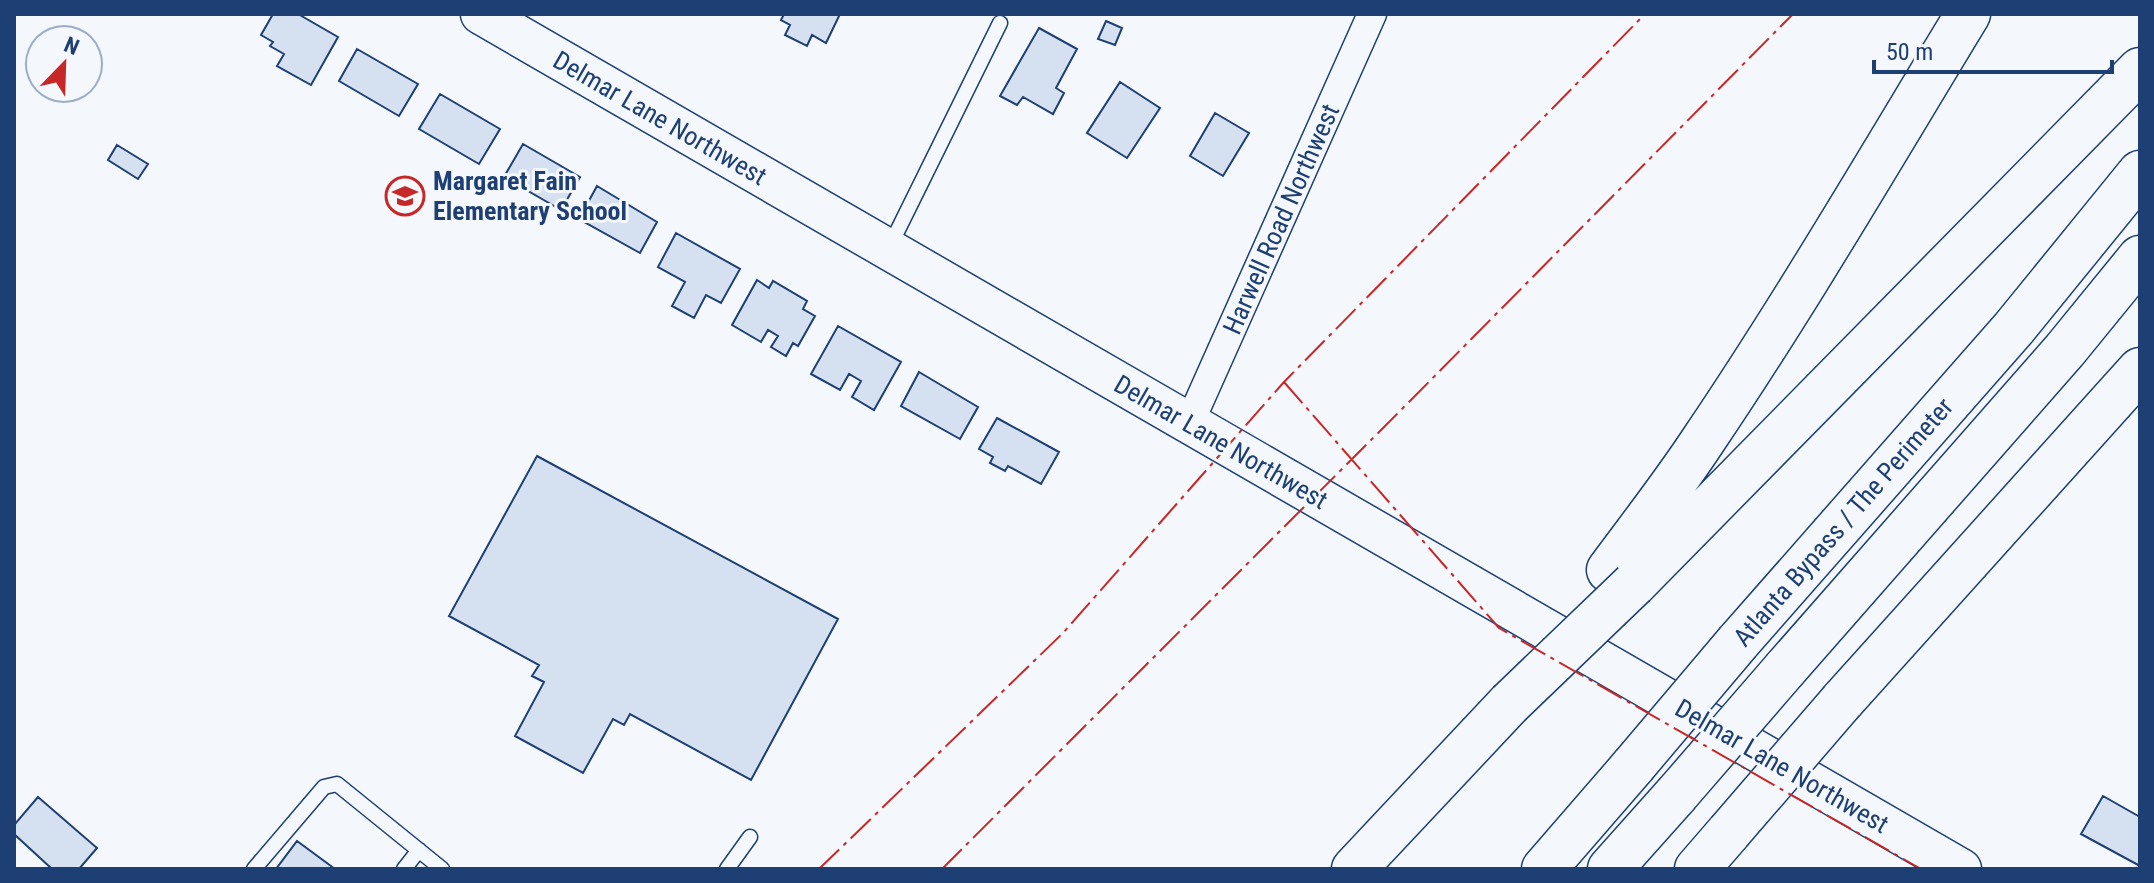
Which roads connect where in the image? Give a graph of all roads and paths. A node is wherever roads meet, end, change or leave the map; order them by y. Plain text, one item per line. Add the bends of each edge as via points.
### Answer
1 (481, 14) edge
2 (1372, 14) edge
3 (1968, 14) edge
4 (1000, 23) dead end
5 (2140, 70) edge
6 (2140, 173) edge
7 (888, 250) junction
8 (2140, 258) edge
9 (2140, 370) edge
10 (1189, 424) junction
11 (1622, 577) junction
12 (750, 837) dead end
13 (419, 850) junction
14 (254, 869) edge
15 (404, 869) edge
16 (442, 869) edge
17 (727, 869) edge
18 (1354, 869) edge
19 (1544, 869) edge
20 (1610, 869) edge
21 (1697, 869) edge
22 (1961, 869) edge

1 - 7 street, Delmar Lane Northwest
2 - 10 street, Harwell Road Northwest
3 - 11 highway
4 - 7 lane
5 - 11 highway
6 - 19 highway, Atlanta Bypass / The Perimeter, bridge via 2014,328
7 - 10 street, Delmar Lane Northwest
8 - 20 highway, bridge
9 - 21 highway, bridge
10 - 22 street, Delmar Lane Northwest
11 - 18 highway, bridge
12 - 17 lane
13 - 14 lane via 337,784 324,787
13 - 15 lane
13 - 16 lane

